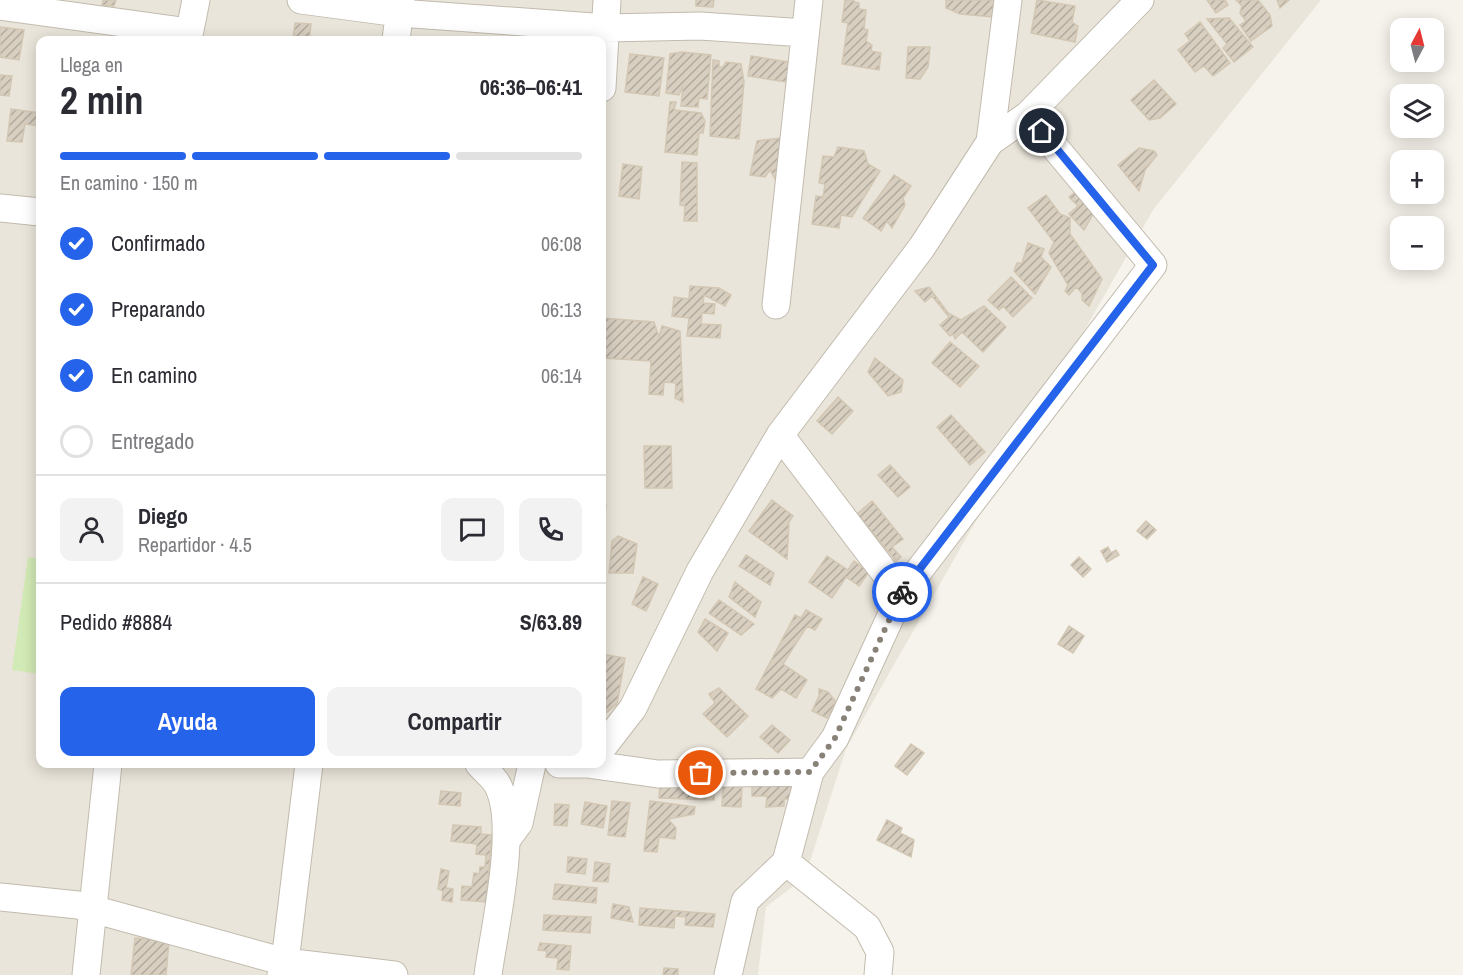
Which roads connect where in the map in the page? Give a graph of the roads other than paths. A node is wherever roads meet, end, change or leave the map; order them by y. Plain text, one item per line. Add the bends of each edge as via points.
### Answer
1 (196, 0) edge
2 (301, 0) edge
3 (607, 0) edge
4 (809, 0) edge
5 (1008, 0) edge
6 (1140, 0) edge
7 (0, 6) edge
8 (400, 6) edge
9 (608, 28) junction
10 (805, 33) junction
11 (189, 36) edge
12 (396, 36) edge
13 (606, 48) edge
14 (1028, 115) junction
15 (990, 142) junction
16 (0, 208) edge
17 (36, 212) edge
18 (776, 305) dead end
19 (780, 435) junction
20 (901, 594) junction
21 (606, 743) edge
22 (606, 767) edge
23 (108, 768) edge
24 (308, 768) edge
25 (482, 768) edge
26 (531, 768) edge
27 (810, 772) junction
28 (504, 844) junction
29 (786, 862) junction
30 (0, 897) edge
31 (92, 910) junction
32 (283, 968) edge
33 (86, 975) edge
34 (394, 975) edge
35 (488, 975) edge
36 (728, 975) edge
37 (878, 975) edge

1 - 11 street
2 - 8 street
3 - 9 street
4 - 10 street
5 - 15 street
6 - 14 street
7 - 11 street
8 - 9 street
8 - 12 street
9 - 10 street via 700,26
9 - 13 street
10 - 18 street
14 - 15 street
14 - 20 street via 1153,265
15 - 19 street via 922,247
16 - 17 street
19 - 20 street
19 - 21 street via 700,571 633,708
20 - 27 street via 835,738
22 - 27 street via 658,774
23 - 31 street
24 - 32 street
25 - 28 street via 499,787 506,815
26 - 28 street via 519,823
27 - 29 street
28 - 35 street via 502,903 496,918
29 - 36 street via 745,901
29 - 37 street via 867,927 880,952
30 - 31 street
31 - 32 street
31 - 33 street
32 - 34 street

